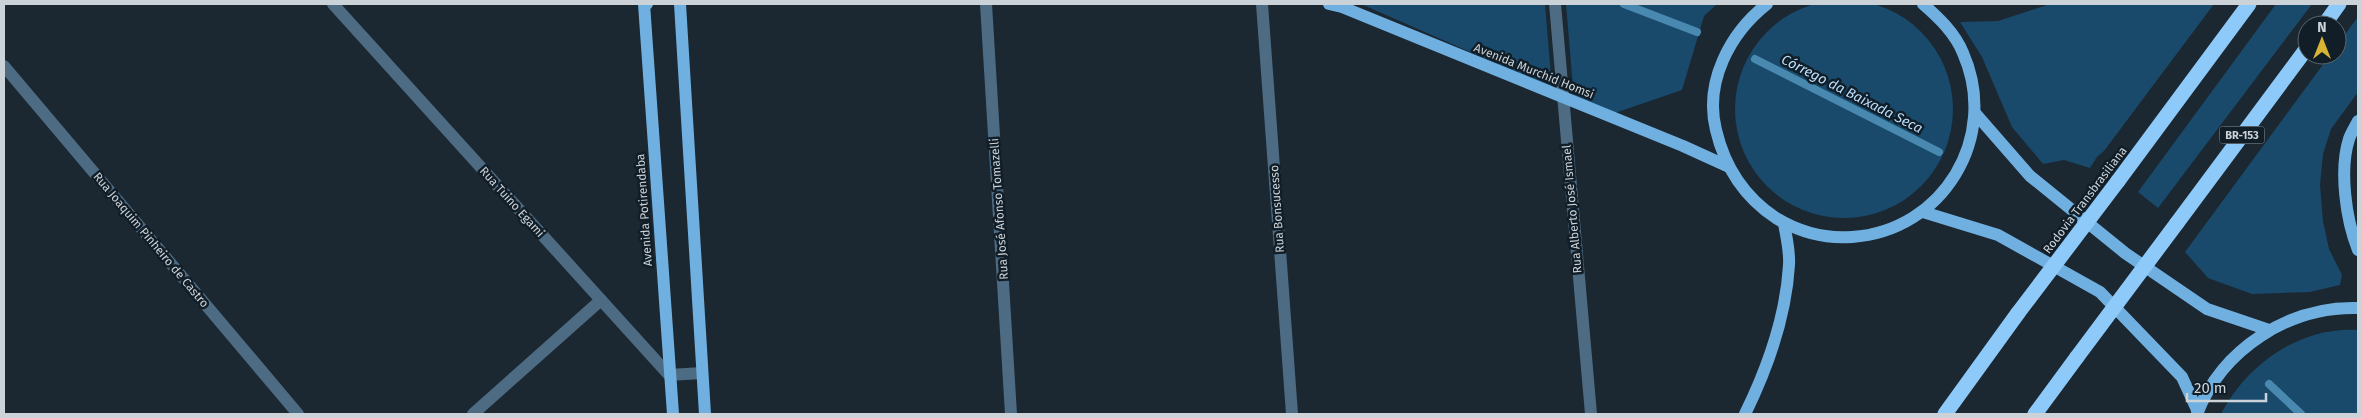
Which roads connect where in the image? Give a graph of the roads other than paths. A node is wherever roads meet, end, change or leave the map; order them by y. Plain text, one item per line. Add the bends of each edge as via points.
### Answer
1 (334, 4) edge
2 (645, 4) edge
3 (680, 4) edge
4 (986, 4) edge
5 (1262, 4) edge
6 (1329, 4) edge
7 (1554, 4) edge
8 (1766, 4) edge
9 (1924, 4) edge
10 (2249, 4) edge
11 (2340, 4) edge
12 (2332, 15) edge
13 (2297, 61) edge
14 (4, 66) edge
15 (1561, 97) junction
16 (1975, 113) junction
17 (2358, 121) edge
18 (1727, 166) junction
19 (1923, 212) junction
20 (1784, 223) junction
21 (2358, 250) edge
22 (601, 300) junction
23 (2358, 308) edge
24 (2269, 330) junction
25 (702, 373) junction
26 (669, 376) junction
27 (2198, 413) edge
28 (298, 414) edge
29 (472, 414) edge
30 (673, 414) edge
31 (705, 414) edge
32 (1012, 414) edge
33 (1292, 414) edge
34 (1591, 414) edge
35 (1745, 414) edge
36 (1945, 414) edge
37 (2035, 414) edge

1 - 22 street, Rua Tuino Egami
2 - 26 main road, Avenida Potirendaba
3 - 25 main road
4 - 32 street, Rua José Afonso Tomazelli
5 - 33 street, Rua Bonsucesso
6 - 15 main road, Avenida Murchid Homsi
7 - 15 street, Rua Alberto José Ismael
8 - 18 main road via 1740,29 1729,47 1716,85 1715,126
9 - 16 main road via 1939,18 1963,52 1970,72
10 - 36 highway, Rodovia Transbrasiliana, bridge
11 - 12 highway
13 - 37 highway, BR-153, bridge
14 - 28 street, Rua Joaquim Pinheiro de Castro
15 - 18 main road, Avenida Murchid Homsi
15 - 34 street, Rua Alberto José Ismael
16 - 19 main road via 1972,136 1958,172
16 - 24 main road via 2030,176 2125,253 2207,309
17 - 21 main road via 2349,139 2344,182 2351,232
18 - 20 main road via 1761,208
19 - 20 main road via 1886,231 1865,236 1823,236
19 - 27 main road via 1998,235 2100,292 2182,377
20 - 35 main road via 1789,263 1782,318 1766,369
22 - 26 street, Rua Tuino Egami
22 - 29 street
23 - 24 main road via 2319,311
24 - 27 main road via 2227,366 2210,388
25 - 26 street
25 - 31 main road
26 - 30 main road, Avenida Potirendaba

